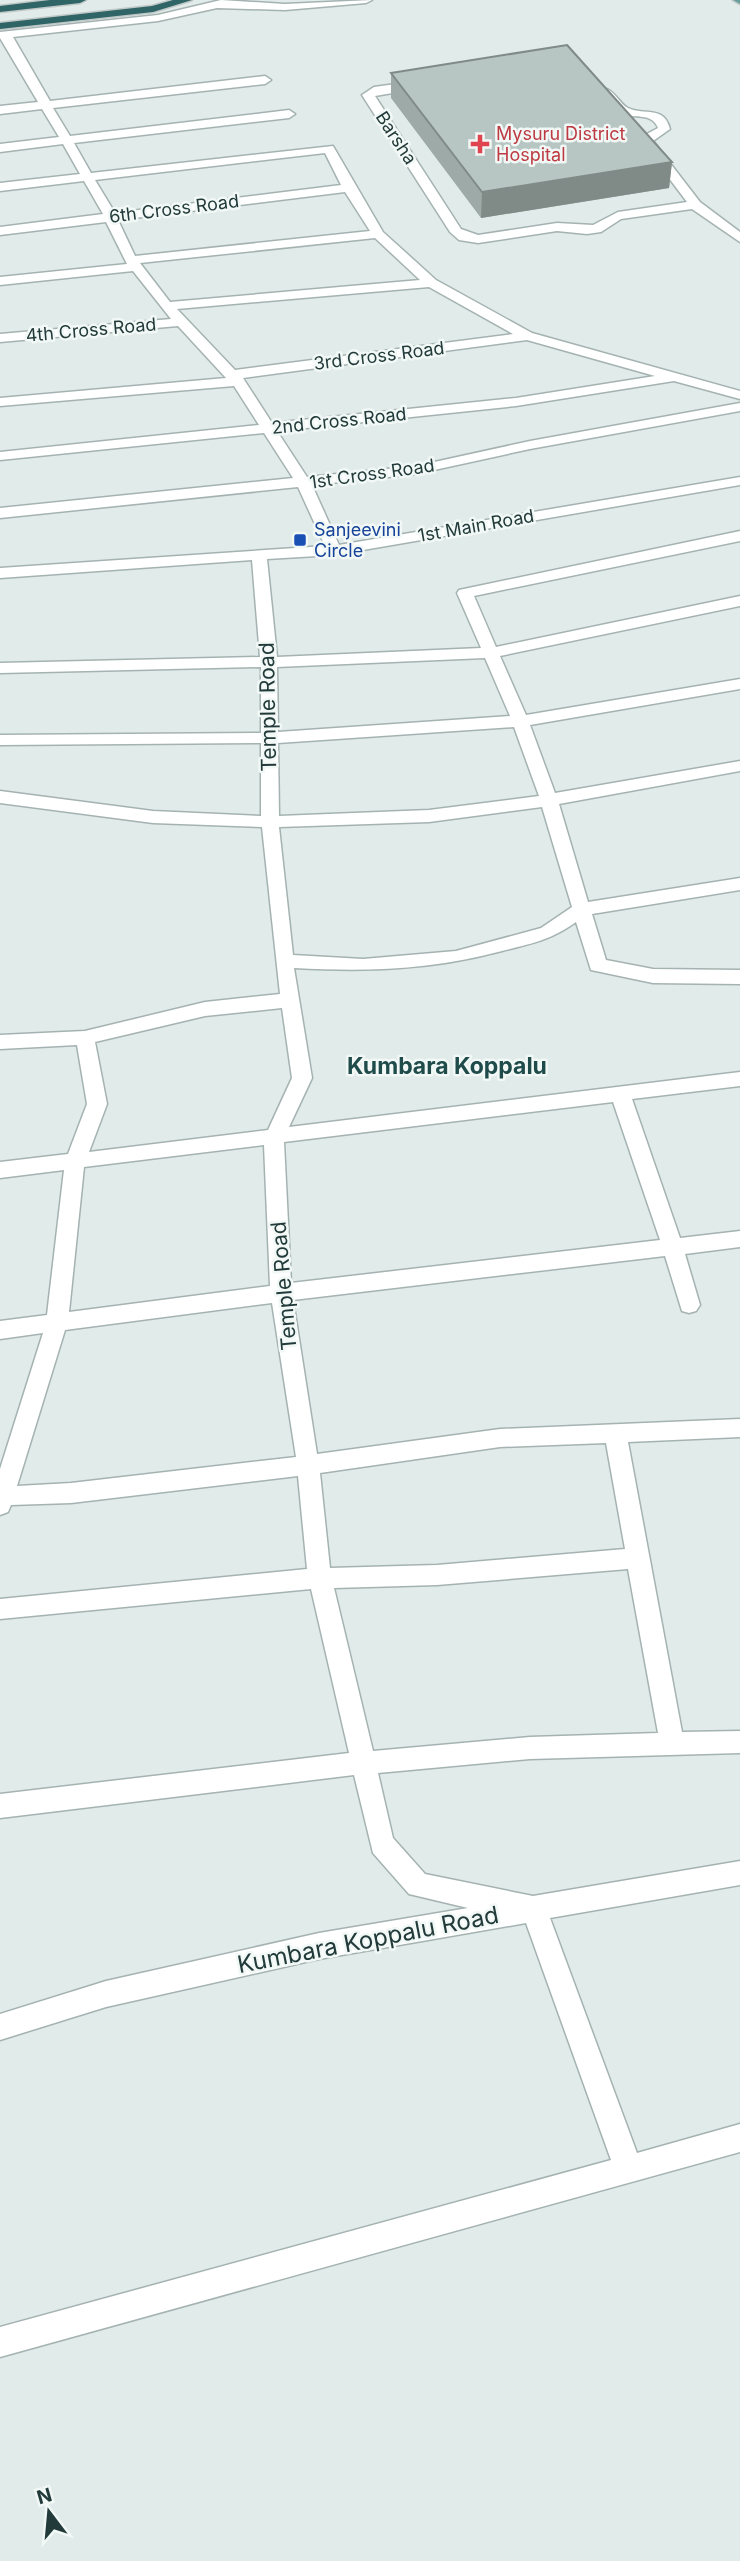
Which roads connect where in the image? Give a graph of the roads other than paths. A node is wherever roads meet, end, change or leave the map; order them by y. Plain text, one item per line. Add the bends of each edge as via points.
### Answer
1 (80, 0) edge
2 (186, 0) edge
3 (236, 0) edge
4 (366, 0) edge
5 (218, 5) junction
6 (0, 9) edge
7 (2, 32) edge
8 (265, 80) dead end
9 (426, 83) edge
10 (598, 84) edge
11 (43, 105) junction
12 (0, 110) edge
13 (289, 114) dead end
14 (64, 140) junction
15 (0, 148) edge
16 (86, 177) junction
17 (0, 187) edge
18 (349, 188) junction
19 (695, 205) junction
20 (110, 216) junction
21 (0, 231) edge
22 (378, 233) junction
23 (740, 238) edge
24 (133, 263) junction
25 (0, 281) edge
26 (431, 284) junction
27 (166, 306) junction
28 (181, 322) junction
29 (527, 336) junction
30 (0, 338) edge
31 (677, 376) junction
32 (234, 378) junction
33 (740, 395) edge
34 (0, 402) edge
35 (740, 407) edge
36 (271, 429) junction
37 (0, 456) edge
38 (740, 481) edge
39 (304, 484) junction
40 (0, 513) edge
41 (740, 536) edge
42 (334, 550) junction
43 (258, 555) junction
44 (0, 573) edge
45 (740, 601) edge
46 (489, 653) junction
47 (269, 662) junction
48 (0, 668) edge
49 (740, 684) edge
50 (520, 721) junction
51 (269, 738) junction
52 (0, 740) edge
53 (740, 766) edge
54 (0, 797) edge
55 (549, 800) junction
56 (270, 822) junction
57 (740, 884) edge
58 (582, 909) junction
59 (284, 961) junction
60 (740, 977) edge
61 (290, 1000) junction
62 (85, 1038) junction
63 (0, 1042) edge
64 (740, 1079) edge
65 (620, 1094) junction
66 (274, 1138) junction
67 (75, 1161) junction
68 (0, 1170) edge
69 (740, 1239) edge
70 (673, 1247) junction
71 (281, 1293) junction
72 (689, 1305) dead end
73 (57, 1322) junction
74 (0, 1330) edge
75 (740, 1428) edge
76 (615, 1433) junction
77 (308, 1465) junction
78 (2, 1500) edge
79 (637, 1558) junction
80 (320, 1578) junction
81 (0, 1609) edge
82 (740, 1742) edge
83 (672, 1744) junction
84 (362, 1763) junction
85 (0, 1806) edge
86 (740, 1873) edge
87 (534, 1909) junction
88 (0, 2027) edge
89 (740, 2138) edge
90 (629, 2170) junction
91 (0, 2342) edge

1 - 6 highway
2 - 7 highway
3 - 5 street
4 - 5 street via 285,7
5 - 7 street via 158,18
7 - 11 street
8 - 11 street
9 - 19 street, Barsha via 368,95 456,232 464,237 478,239 557,226 596,229 618,216
10 - 19 street via 624,111 654,115 662,121 664,129 647,141
11 - 12 street
11 - 14 street
13 - 14 street
14 - 15 street
14 - 16 street
16 - 17 street
16 - 18 street via 329,149
16 - 20 street
18 - 20 street, 6th Cross Road
18 - 22 street
19 - 23 street
20 - 21 street, 6th Cross Road
20 - 24 street
22 - 24 street
22 - 26 street
24 - 25 street
24 - 27 street
26 - 27 street
26 - 29 street
27 - 28 street
28 - 30 street, 4th Cross Road
28 - 32 street
29 - 31 street
29 - 32 street, 3rd Cross Road
31 - 33 street
31 - 36 street, 2nd Cross Road via 516,402
32 - 34 street, 3rd Cross Road
32 - 36 street
35 - 39 street, 1st Cross Road via 416,470
36 - 37 street, 2nd Cross Road
36 - 39 street
38 - 42 street, 1st Main Road
39 - 40 street, 1st Cross Road
39 - 42 street
41 - 46 street via 466,593
42 - 43 street, 1st Main Road
43 - 44 street, 1st Main Road
43 - 47 street, Temple Road
45 - 46 street
46 - 47 street
46 - 50 street
47 - 48 street
47 - 51 street, Temple Road
49 - 50 street
50 - 51 street
50 - 55 street
51 - 52 street
51 - 56 street, Temple Road
53 - 55 street
54 - 56 street via 153,817
55 - 56 street via 429,816
55 - 58 street
56 - 59 street, Temple Road
57 - 58 street
58 - 59 street via 547,933 456,957 363,965
58 - 60 street via 598,965 653,976
59 - 61 street, Temple Road
61 - 62 street via 205,1009
61 - 66 street, Temple Road via 302,1078
62 - 63 street
62 - 67 street via 97,1104
64 - 65 street
65 - 66 street
65 - 70 street
66 - 67 street
66 - 71 street, Temple Road
67 - 68 street
67 - 73 street
69 - 70 street
70 - 71 street
70 - 72 street
71 - 73 street
71 - 77 street, Temple Road
73 - 74 street
73 - 78 street
75 - 76 street
76 - 77 street via 500,1438
76 - 79 street
77 - 78 street
77 - 80 street, Temple Road
79 - 80 street via 437,1576
79 - 83 street
80 - 81 street
80 - 84 street, Temple Road
82 - 83 street
83 - 84 street via 530,1748
84 - 85 street
84 - 87 street, Temple Road via 382,1844 418,1885
86 - 87 street, Kumbara Koppalu Road
87 - 88 street, Kumbara Koppalu Road via 319,1946 106,1994
87 - 90 street
89 - 90 street
90 - 91 street

